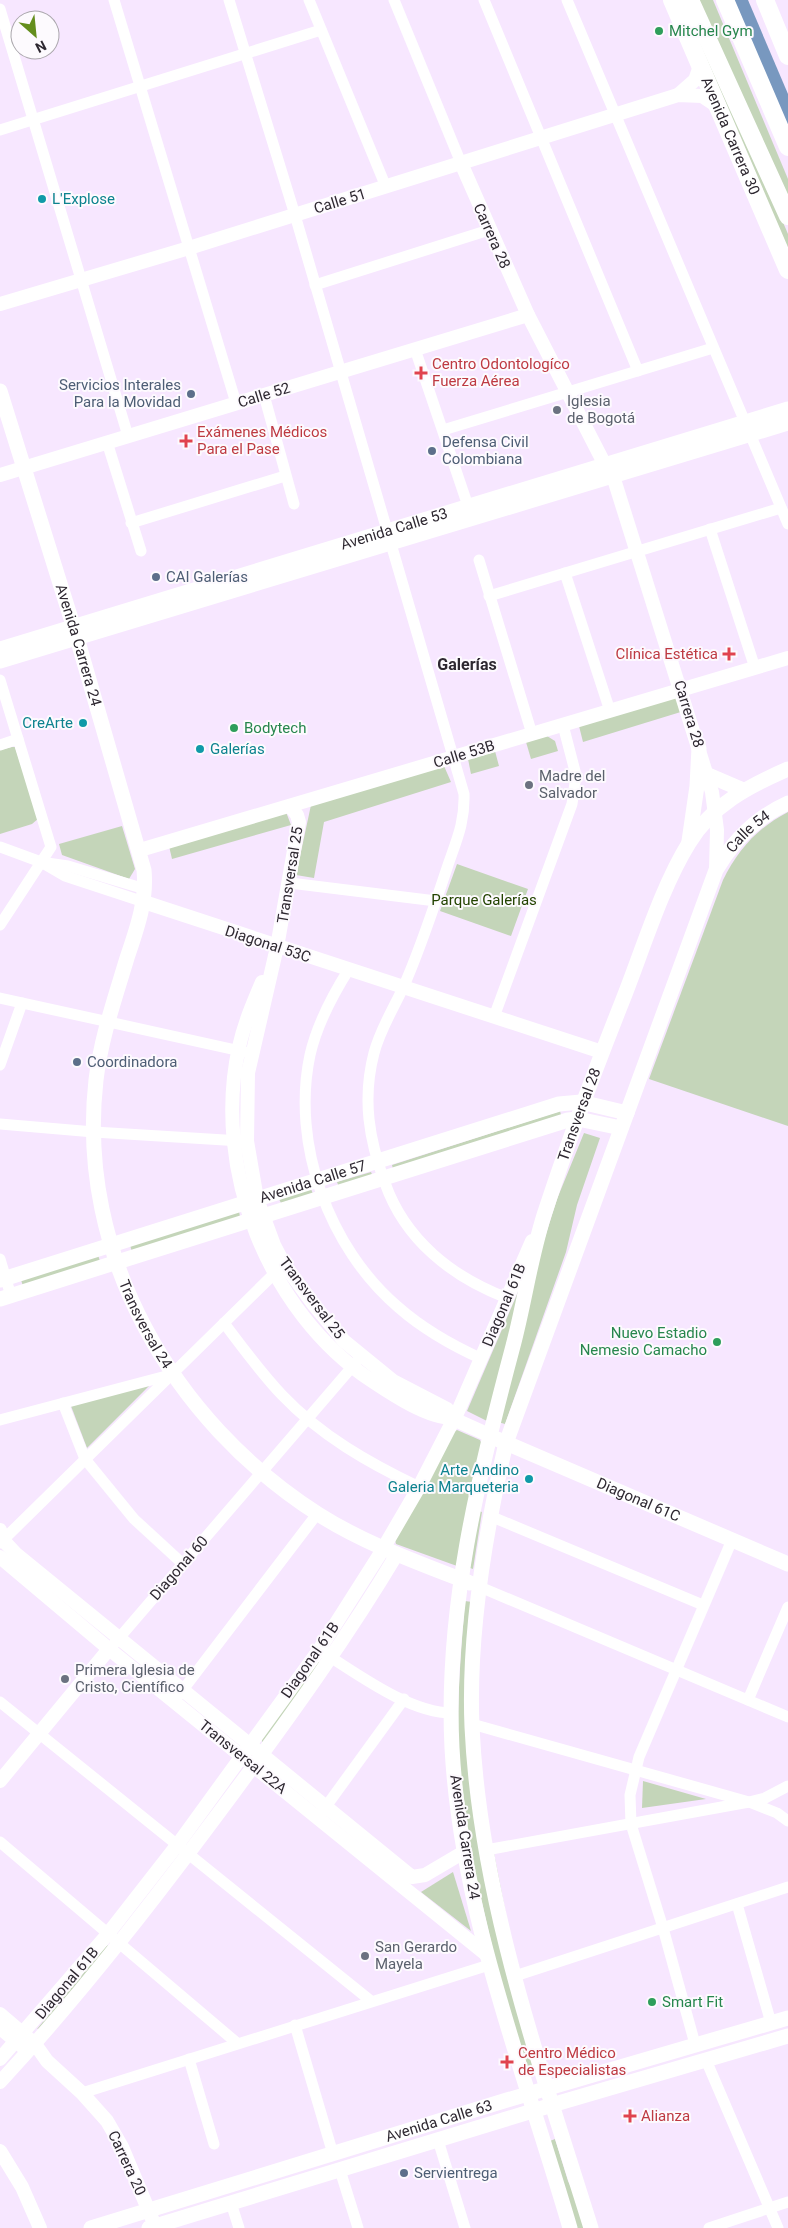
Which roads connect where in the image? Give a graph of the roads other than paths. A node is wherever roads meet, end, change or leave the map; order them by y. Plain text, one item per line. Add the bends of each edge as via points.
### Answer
1 (114, 0) edge
2 (229, 0) edge
3 (309, 0) edge
4 (394, 0) edge
5 (484, 0) edge
6 (566, 0) edge
7 (672, 0) edge
8 (690, 0) edge
9 (725, 0) edge
10 (765, 0) edge
11 (0, 9) edge
12 (321, 30) junction
13 (246, 53) junction
14 (788, 56) edge
15 (700, 66) junction
16 (140, 86) junction
17 (678, 95) junction
18 (717, 106) junction
19 (614, 115) junction
20 (32, 120) junction
21 (0, 130) edge
22 (540, 138) junction
23 (788, 147) edge
24 (461, 163) junction
25 (386, 186) junction
26 (295, 215) junction
27 (788, 216) edge
28 (489, 230) junction
29 (189, 248) junction
30 (788, 270) edge
31 (82, 280) junction
32 (315, 285) junction
33 (0, 304) edge
34 (528, 315) junction
35 (713, 348) junction
36 (415, 349) junction
37 (638, 371) junction
38 (340, 372) junction
39 (0, 391) edge
40 (567, 393) junction
41 (264, 395) junction
42 (236, 403) junction
43 (788, 409) edge
44 (788, 423) edge
45 (443, 430) junction
46 (128, 436) junction
47 (107, 442) junction
48 (672, 451) junction
49 (23, 468) junction
50 (609, 470) junction
51 (0, 475) edge
52 (285, 476) junction
53 (294, 504) dead end
54 (468, 506) junction
55 (781, 508) junction
56 (131, 523) junction
57 (788, 524) edge
58 (710, 530) junction
59 (388, 537) junction
60 (141, 552) dead end
61 (638, 552) junction
62 (478, 560) dead end
63 (565, 573) junction
64 (489, 596) junction
65 (75, 632) junction
66 (0, 649) edge
67 (788, 658) edge
68 (0, 661) edge
69 (755, 668) junction
70 (0, 680) edge
71 (681, 690) junction
72 (610, 711) junction
73 (563, 725) junction
74 (532, 734) junction
75 (18, 739) junction
76 (0, 745) edge
77 (699, 748) junction
78 (453, 757) junction
79 (788, 769) edge
80 (708, 775) junction
81 (743, 790) junction
82 (788, 803) edge
83 (290, 806) junction
84 (715, 811) junction
85 (688, 843) junction
86 (0, 847) edge
87 (140, 850) junction
88 (40, 862) junction
89 (716, 870) junction
90 (290, 883) junction
91 (145, 896) junction
92 (436, 901) junction
93 (0, 925) edge
94 (277, 947) junction
95 (349, 969) junction
96 (403, 987) junction
97 (0, 998) edge
98 (22, 1003) junction
99 (494, 1017) junction
100 (107, 1022) junction
101 (245, 1052) junction
102 (602, 1052) junction
103 (0, 1065) edge
104 (584, 1102) junction
105 (626, 1113) junction
106 (578, 1119) junction
107 (0, 1124) edge
108 (621, 1128) junction
109 (94, 1132) junction
110 (241, 1141) junction
111 (377, 1162) junction
112 (383, 1178) junction
113 (318, 1180) junction
114 (324, 1197) junction
115 (252, 1201) junction
116 (545, 1212) junction
117 (257, 1218) junction
118 (111, 1246) junction
119 (0, 1259) edge
120 (117, 1263) junction
121 (280, 1269) junction
122 (3, 1280) edge
123 (5, 1297) edge
124 (507, 1298) junction
125 (224, 1323) junction
126 (482, 1359) junction
127 (356, 1361) junction
128 (172, 1374) junction
129 (63, 1403) junction
130 (308, 1418) junction
131 (454, 1418) junction
132 (0, 1420) edge
133 (489, 1435) junction
134 (506, 1443) junction
135 (85, 1459) junction
136 (261, 1472) junction
137 (418, 1487) junction
138 (318, 1514) junction
139 (490, 1516) junction
140 (1, 1537) edge
141 (732, 1540) junction
142 (391, 1551) junction
143 (0, 1557) edge
144 (183, 1564) junction
145 (788, 1564) edge
146 (461, 1579) junction
147 (480, 1587) junction
148 (703, 1605) junction
149 (788, 1607) edge
150 (120, 1638) junction
151 (109, 1650) junction
152 (319, 1650) junction
153 (332, 1658) junction
154 (675, 1669) junction
155 (183, 1690) junction
156 (404, 1699) junction
157 (748, 1700) junction
158 (0, 1702) edge
159 (174, 1702) junction
160 (452, 1713) junction
161 (788, 1717) edge
162 (472, 1724) junction
163 (40, 1733) junction
164 (245, 1751) junction
165 (257, 1761) junction
166 (635, 1770) junction
167 (0, 1780) edge
168 (788, 1786) edge
169 (749, 1802) junction
170 (322, 1812) junction
171 (788, 1822) edge
172 (631, 1824) junction
173 (0, 1842) edge
174 (178, 1844) junction
175 (486, 1850) junction
176 (464, 1852) junction
177 (189, 1853) junction
178 (788, 1887) edge
179 (737, 1904) junction
180 (663, 1928) junction
181 (107, 1934) junction
182 (119, 1944) junction
183 (488, 1960) junction
184 (515, 1976) junction
185 (371, 2001) junction
186 (0, 2014) edge
187 (788, 2018) edge
188 (771, 2023) junction
189 (295, 2025) junction
190 (0, 2028) edge
191 (788, 2036) edge
192 (20, 2038) junction
193 (237, 2043) junction
194 (694, 2044) junction
195 (31, 2048) junction
196 (0, 2059) edge
197 (189, 2059) junction
198 (706, 2060) junction
199 (0, 2082) edge
200 (548, 2088) junction
201 (86, 2091) junction
202 (530, 2093) junction
203 (553, 2105) junction
204 (535, 2110) junction
205 (438, 2140) junction
206 (214, 2144) dead end
207 (0, 2151) edge
208 (333, 2154) junction
209 (340, 2170) junction
210 (788, 2202) edge
211 (231, 2203) junction
212 (770, 2208) junction
213 (148, 2210) junction
214 (153, 2227) edge
215 (40, 2228) edge
216 (91, 2228) edge
217 (239, 2228) edge
218 (358, 2228) edge
219 (465, 2228) edge
220 (570, 2228) edge
221 (591, 2228) edge
222 (709, 2228) edge
223 (778, 2228) edge

1 - 16 street
2 - 13 street
3 - 12 street
4 - 24 street, Carrera 28
5 - 22 street
6 - 19 street
7 - 15 highway, Avenida Carrera 30
8 - 27 highway, Avenida Carrera 30
9 - 23 highway
10 - 14 highway
11 - 20 street
12 - 13 street
12 - 25 street
13 - 16 street
13 - 26 street
15 - 17 street, Calle 51 via 695,80
15 - 18 highway, Avenida Carrera 30
16 - 20 street
16 - 29 street
17 - 18 street, Calle 51 via 702,96
17 - 19 street, Calle 51
18 - 30 highway, Avenida Carrera 30
19 - 22 street, Calle 51
19 - 35 street
20 - 21 street
20 - 31 street
22 - 24 street, Calle 51
22 - 37 street
24 - 25 street, Calle 51
24 - 28 street, Carrera 28
25 - 26 street, Calle 51
26 - 29 street, Calle 51
26 - 32 street
28 - 32 street
28 - 34 street, Carrera 28
29 - 31 street, Calle 51
29 - 42 street
31 - 33 street, Calle 51
31 - 46 street
32 - 38 street
34 - 36 street, Calle 52
34 - 40 street, Carrera 28
35 - 37 street
35 - 55 street
36 - 38 street, Calle 52
36 - 45 street
37 - 40 street
38 - 41 street, Calle 52
38 - 59 street
39 - 49 main road, Avenida Carrera 24
40 - 45 street
40 - 50 street, Carrera 28
41 - 42 street, Calle 52
41 - 52 street
42 - 46 street, Calle 52
43 - 48 main road, Avenida Calle 53
44 - 48 main road, Avenida Calle 53
45 - 54 street
46 - 47 street, Calle 52
47 - 49 street, Calle 52
47 - 56 street
48 - 50 main road, Avenida Calle 53
49 - 51 street, Calle 52
49 - 65 main road, Avenida Carrera 24
50 - 54 main road, Avenida Calle 53
50 - 59 main road, Avenida Calle 53
50 - 61 street, Carrera 28
52 - 53 street
52 - 56 street
54 - 59 main road, Avenida Calle 53
55 - 57 street
55 - 58 street
56 - 60 street
58 - 61 street
58 - 69 street
59 - 65 main road, Avenida Calle 53
59 - 78 street
61 - 63 street
61 - 71 street, Carrera 28
62 - 64 street
63 - 64 street
63 - 72 street
64 - 74 street
65 - 66 main road, Avenida Calle 53
65 - 68 main road, Avenida Calle 53
65 - 87 main road, Avenida Carrera 24
67 - 69 street, Calle 53B
69 - 71 street, Calle 53B
70 - 75 street
71 - 72 street, Calle 53B
71 - 77 street, Carrera 28
72 - 73 street, Calle 53B
73 - 74 street, Calle 53B
73 - 99 street via 576,775 572,804
74 - 78 street, Calle 53B
75 - 76 street
75 - 88 street via 50,847
77 - 80 street, Carrera 28
77 - 85 main road
78 - 83 street, Calle 53B
78 - 92 street via 464,794 463,825
79 - 81 main road
80 - 81 main road
80 - 84 street, Carrera 28
81 - 84 main road
82 - 89 main road, Calle 54 via 748,829
83 - 87 street, Calle 53B
83 - 90 street, Transversal 25 via 299,822
84 - 85 main road, Transversal 28
84 - 89 street, Carrera 28
85 - 102 main road, Transversal 28 via 667,887
86 - 88 street, Diagonal 53C
87 - 91 main road, Avenida Carrera 24
88 - 91 street, Diagonal 53C via 68,866
88 - 93 street
89 - 105 main road
90 - 92 street
90 - 94 street, Transversal 25
91 - 94 street, Diagonal 53C
91 - 100 main road, Transversal 24
92 - 96 street
94 - 95 street, Diagonal 53C
94 - 101 street, Transversal 25 via 251,1010
95 - 96 street, Diagonal 53C
95 - 113 street via 319,1024 310,1055 305,1118
96 - 99 street, Diagonal 53C
96 - 111 street via 374,1052 367,1088 368,1125
97 - 98 street
98 - 100 street
98 - 103 street
99 - 102 street, Diagonal 53C
100 - 101 street
100 - 109 main road, Transversal 24 via 96,1079
101 - 110 street, Transversal 25 via 246,1096
102 - 104 main road, Transversal 28
104 - 105 main road, Avenida Calle 57
104 - 106 main road, Transversal 28
104 - 111 main road, Avenida Calle 57 via 559,1104
105 - 108 main road
106 - 108 main road, Avenida Calle 57
106 - 112 main road, Avenida Calle 57
106 - 116 main road, Transversal 28
107 - 109 street
108 - 134 main road
109 - 110 street
109 - 118 main road, Transversal 24 via 97,1182
110 - 115 street, Transversal 25
111 - 112 street
111 - 113 main road, Avenida Calle 57
112 - 114 main road, Avenida Calle 57
112 - 124 street via 393,1204 429,1252 479,1287
113 - 114 street
113 - 115 main road, Avenida Calle 57
114 - 117 main road, Avenida Calle 57
114 - 126 street via 353,1254 390,1299 422,1327
115 - 117 street, Transversal 25
115 - 118 main road, Avenida Calle 57
116 - 124 street, Diagonal 61B
116 - 133 main road, Transversal 28
117 - 120 main road, Avenida Calle 57
117 - 121 street, Transversal 25
118 - 120 main road, Transversal 24
118 - 122 main road, Avenida Calle 57
119 - 122 street
120 - 123 main road, Avenida Calle 57
120 - 128 main road, Transversal 24 via 140,1320
121 - 125 street
121 - 127 street, Transversal 25 via 329,1324
122 - 123 street
124 - 126 street, Diagonal 61B
125 - 128 street
125 - 130 street via 277,1389
126 - 131 street, Diagonal 61B
127 - 130 street, Diagonal 60
127 - 131 street, Transversal 25 via 447,1409
128 - 129 street
128 - 135 street
128 - 136 main road, Transversal 24 via 212,1426
129 - 132 street
129 - 135 street
130 - 136 street, Diagonal 60
130 - 137 street via 359,1456
131 - 133 street, Transversal 25
131 - 137 street, Diagonal 61B
133 - 134 main road, Diagonal 61C
133 - 146 main road, Avenida Carrera 24
134 - 139 main road, Avenida Carrera 24
134 - 141 main road, Diagonal 61C
135 - 140 street
135 - 144 street via 134,1519
136 - 138 main road, Transversal 24
136 - 144 street, Diagonal 60
137 - 142 street, Diagonal 61B
138 - 142 main road, Transversal 24
138 - 155 street
139 - 147 main road, Avenida Carrera 24
139 - 148 street
140 - 150 street, Transversal 22A via 16,1554
141 - 145 main road, Diagonal 61C
141 - 148 street
142 - 146 main road, Transversal 24
142 - 152 street, Diagonal 61B
142 - 153 street, Diagonal 61B
143 - 151 street, Transversal 22A
144 - 150 street, Diagonal 60
146 - 147 main road, Transversal 24
146 - 160 main road, Avenida Carrera 24
147 - 154 street
147 - 162 main road, Avenida Carrera 24
148 - 154 street
149 - 157 street
150 - 151 street, Diagonal 60
150 - 155 street, Transversal 22A
151 - 159 street, Transversal 22A
151 - 163 street, Diagonal 60
152 - 153 street
152 - 164 street, Diagonal 61B
153 - 156 street
153 - 165 street, Diagonal 61B
154 - 157 street
154 - 166 street
155 - 159 street
155 - 164 street, Transversal 22A
156 - 160 street via 423,1708
156 - 170 street
157 - 161 street
158 - 163 street
159 - 164 street, Transversal 22A
160 - 176 main road, Avenida Carrera 24 via 454,1780
162 - 166 street
162 - 175 main road, Avenida Carrera 24
163 - 167 street, Diagonal 60
163 - 174 street
164 - 165 street, Transversal 22A
164 - 174 street, Diagonal 61B
165 - 170 street, Transversal 22A
165 - 177 street, Diagonal 61B
166 - 169 street
166 - 172 street via 630,1795
168 - 169 street
169 - 171 street via 777,1813
169 - 172 street
170 - 176 street, Transversal 22A via 415,1878
170 - 183 street, Transversal 22A
172 - 175 street
172 - 180 street
173 - 181 street
174 - 177 street
174 - 181 street, Diagonal 61B
175 - 184 main road, Avenida Carrera 24
176 - 183 main road, Avenida Carrera 24
177 - 182 street, Diagonal 61B
177 - 185 street
178 - 179 street
179 - 180 street
179 - 188 street
180 - 184 street
180 - 194 street
181 - 182 street
181 - 192 street, Diagonal 61B
182 - 193 street
182 - 195 street, Diagonal 61B
183 - 185 street
183 - 202 main road, Avenida Carrera 24
184 - 200 main road, Avenida Carrera 24
185 - 189 street
186 - 192 street, Carrera 20
187 - 188 main road, Avenida Calle 63
188 - 194 main road, Avenida Calle 63
189 - 193 street
189 - 208 street
190 - 192 street, Carrera 20
191 - 198 main road, Avenida Calle 63
192 - 195 street, Carrera 20
192 - 196 street, Diagonal 61B
193 - 197 street
194 - 200 main road, Avenida Calle 63
195 - 199 street, Diagonal 61B
195 - 201 street, Carrera 20
197 - 201 street
197 - 206 street
198 - 203 main road, Avenida Calle 63
198 - 212 street
200 - 202 main road, Avenida Calle 63
200 - 203 main road, Avenida Carrera 24
201 - 213 street, Carrera 20 via 122,2148
202 - 204 main road, Avenida Carrera 24
202 - 208 main road, Avenida Calle 63
203 - 204 main road, Avenida Calle 63
203 - 221 main road, Avenida Carrera 24
204 - 205 main road, Avenida Calle 63
204 - 220 main road, Avenida Carrera 24
205 - 209 main road, Avenida Calle 63
205 - 219 street
207 - 215 street via 22,2187
208 - 213 main road, Avenida Calle 63
209 - 211 main road, Avenida Calle 63
209 - 218 street
210 - 212 street
211 - 214 main road, Avenida Calle 63
211 - 217 street
212 - 222 street
212 - 223 street
213 - 214 street, Carrera 20
213 - 216 main road, Avenida Calle 63

